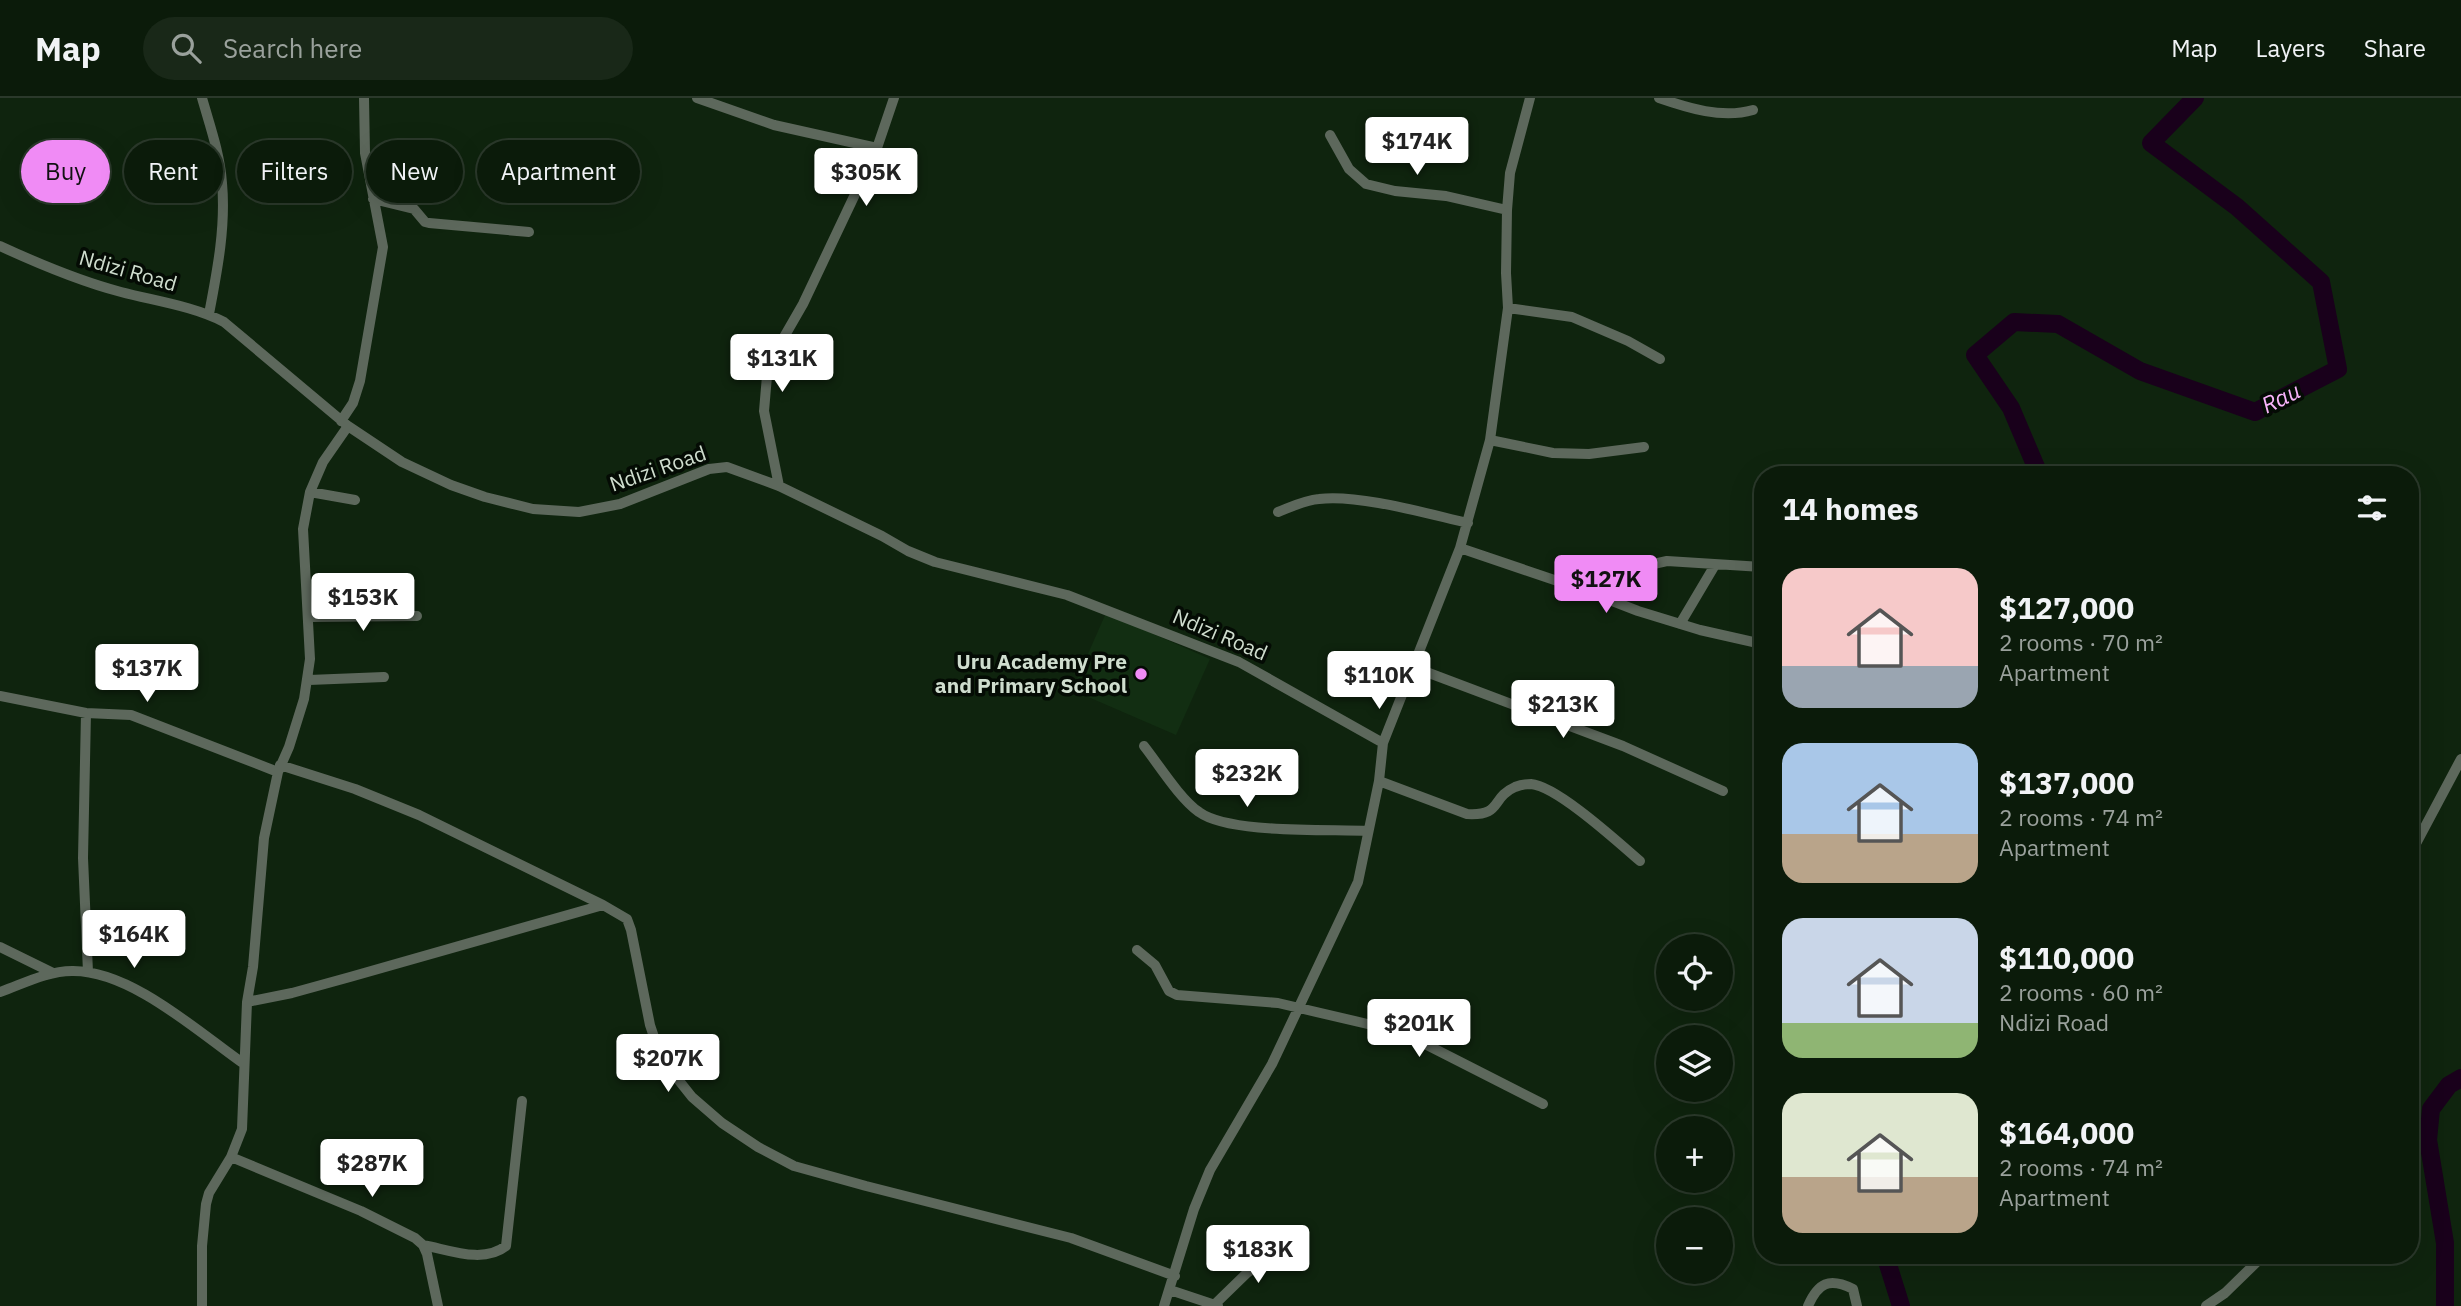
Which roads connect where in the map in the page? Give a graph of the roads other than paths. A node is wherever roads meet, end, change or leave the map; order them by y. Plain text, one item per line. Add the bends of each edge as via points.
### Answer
1 (202, 98) edge
2 (364, 98) edge
3 (697, 98) edge
4 (894, 98) edge
5 (1530, 98) edge
6 (1659, 98) edge
7 (1752, 110) dead end
8 (1330, 135) dead end
9 (877, 148) junction
10 (366, 159) edge
11 (374, 203) edge
12 (389, 203) edge
13 (1507, 210) junction
14 (529, 232) dead end
15 (0, 246) edge
16 (1508, 307) junction
17 (209, 314) junction
18 (1660, 359) dead end
19 (344, 423) junction
20 (1490, 440) junction
21 (1644, 447) dead end
22 (779, 486) junction
23 (310, 492) junction
24 (355, 500) dead end
25 (1278, 512) dead end
26 (1468, 523) junction
27 (1460, 548) junction
28 (1715, 565) junction
29 (1754, 567) edge
30 (1584, 590) junction
31 (417, 616) dead end
32 (309, 617) junction
33 (1681, 624) junction
34 (1754, 643) edge
35 (1413, 667) junction
36 (384, 677) dead end
37 (309, 680) junction
38 (0, 696) edge
39 (86, 713) junction
40 (1383, 743) junction
41 (1144, 746) dead end
42 (2461, 759) edge
43 (279, 769) junction
44 (1379, 781) junction
45 (1723, 791) dead end
46 (1368, 831) junction
47 (2419, 838) edge
48 (1640, 861) dead end
49 (603, 905) junction
50 (0, 947) edge
51 (1137, 950) dead end
52 (88, 972) junction
53 (53, 973) junction
54 (0, 992) edge
55 (247, 1002) junction
56 (1298, 1006) junction
57 (244, 1064) junction
58 (522, 1101) dead end
59 (1543, 1104) dead end
60 (231, 1157) junction
61 (423, 1245) junction
62 (1284, 1246) dead end
63 (2255, 1264) edge
64 (1175, 1276) junction
65 (1170, 1290) junction
66 (1216, 1305) edge
67 (202, 1306) edge
68 (438, 1306) edge
69 (1164, 1306) edge
70 (1808, 1306) edge
71 (1857, 1306) edge
72 (2206, 1306) edge

1 - 17 street via 223,185 218,266
2 - 10 street
3 - 9 street via 774,125
4 - 9 street
5 - 13 street via 1510,173
6 - 7 street via 1693,109 1737,114
8 - 13 street via 1349,169 1366,184
9 - 22 street via 767,376 764,411
11 - 19 street via 383,247 360,381
12 - 14 street via 414,209 429,223
13 - 16 street
15 - 17 street, Ndizi Road via 118,291
16 - 18 street via 1572,317
16 - 20 street
17 - 19 street, Ndizi Road
19 - 22 street, Ndizi Road via 402,462 451,485 533,509 579,512 620,504 709,469 727,467
19 - 23 street
20 - 21 street via 1553,453
20 - 26 street
22 - 40 street, Ndizi Road via 935,562 1067,595 1239,662
23 - 24 street
23 - 32 street via 303,529
25 - 26 street via 1305,501 1333,498
26 - 27 street
27 - 30 street
27 - 35 street
28 - 29 street
28 - 30 street via 1667,561
28 - 33 street
30 - 33 street
31 - 32 street
32 - 37 street
33 - 34 street
35 - 40 street
35 - 45 street via 1623,746
36 - 37 street
37 - 43 street
38 - 39 street
39 - 43 street via 131,715
39 - 52 street via 83,858
40 - 44 street
41 - 46 street via 1188,802 1213,819 1257,827
42 - 47 street
43 - 49 street via 355,789 419,815
43 - 55 street via 264,838
44 - 46 street
44 - 48 street via 1467,814 1482,814 1494,808 1506,792 1532,784 1556,795
46 - 56 street via 1358,882
49 - 55 street via 327,984
49 - 64 street via 626,919 631,930 661,1058 692,1097 758,1147 793,1166 1071,1238
50 - 53 street
51 - 56 street via 1177,995
52 - 53 street
52 - 57 street via 128,984
53 - 54 street
55 - 57 street
56 - 59 street via 1425,1044
56 - 64 street via 1272,1065 1210,1170
57 - 60 street via 242,1129
58 - 61 street via 506,1246 497,1254 483,1256
60 - 61 street via 361,1211
60 - 67 street via 206,1205
61 - 68 street
62 - 66 street via 1247,1273
63 - 72 street
64 - 65 street
65 - 66 street
65 - 69 street
70 - 71 street via 1822,1284 1832,1282 1853,1289

